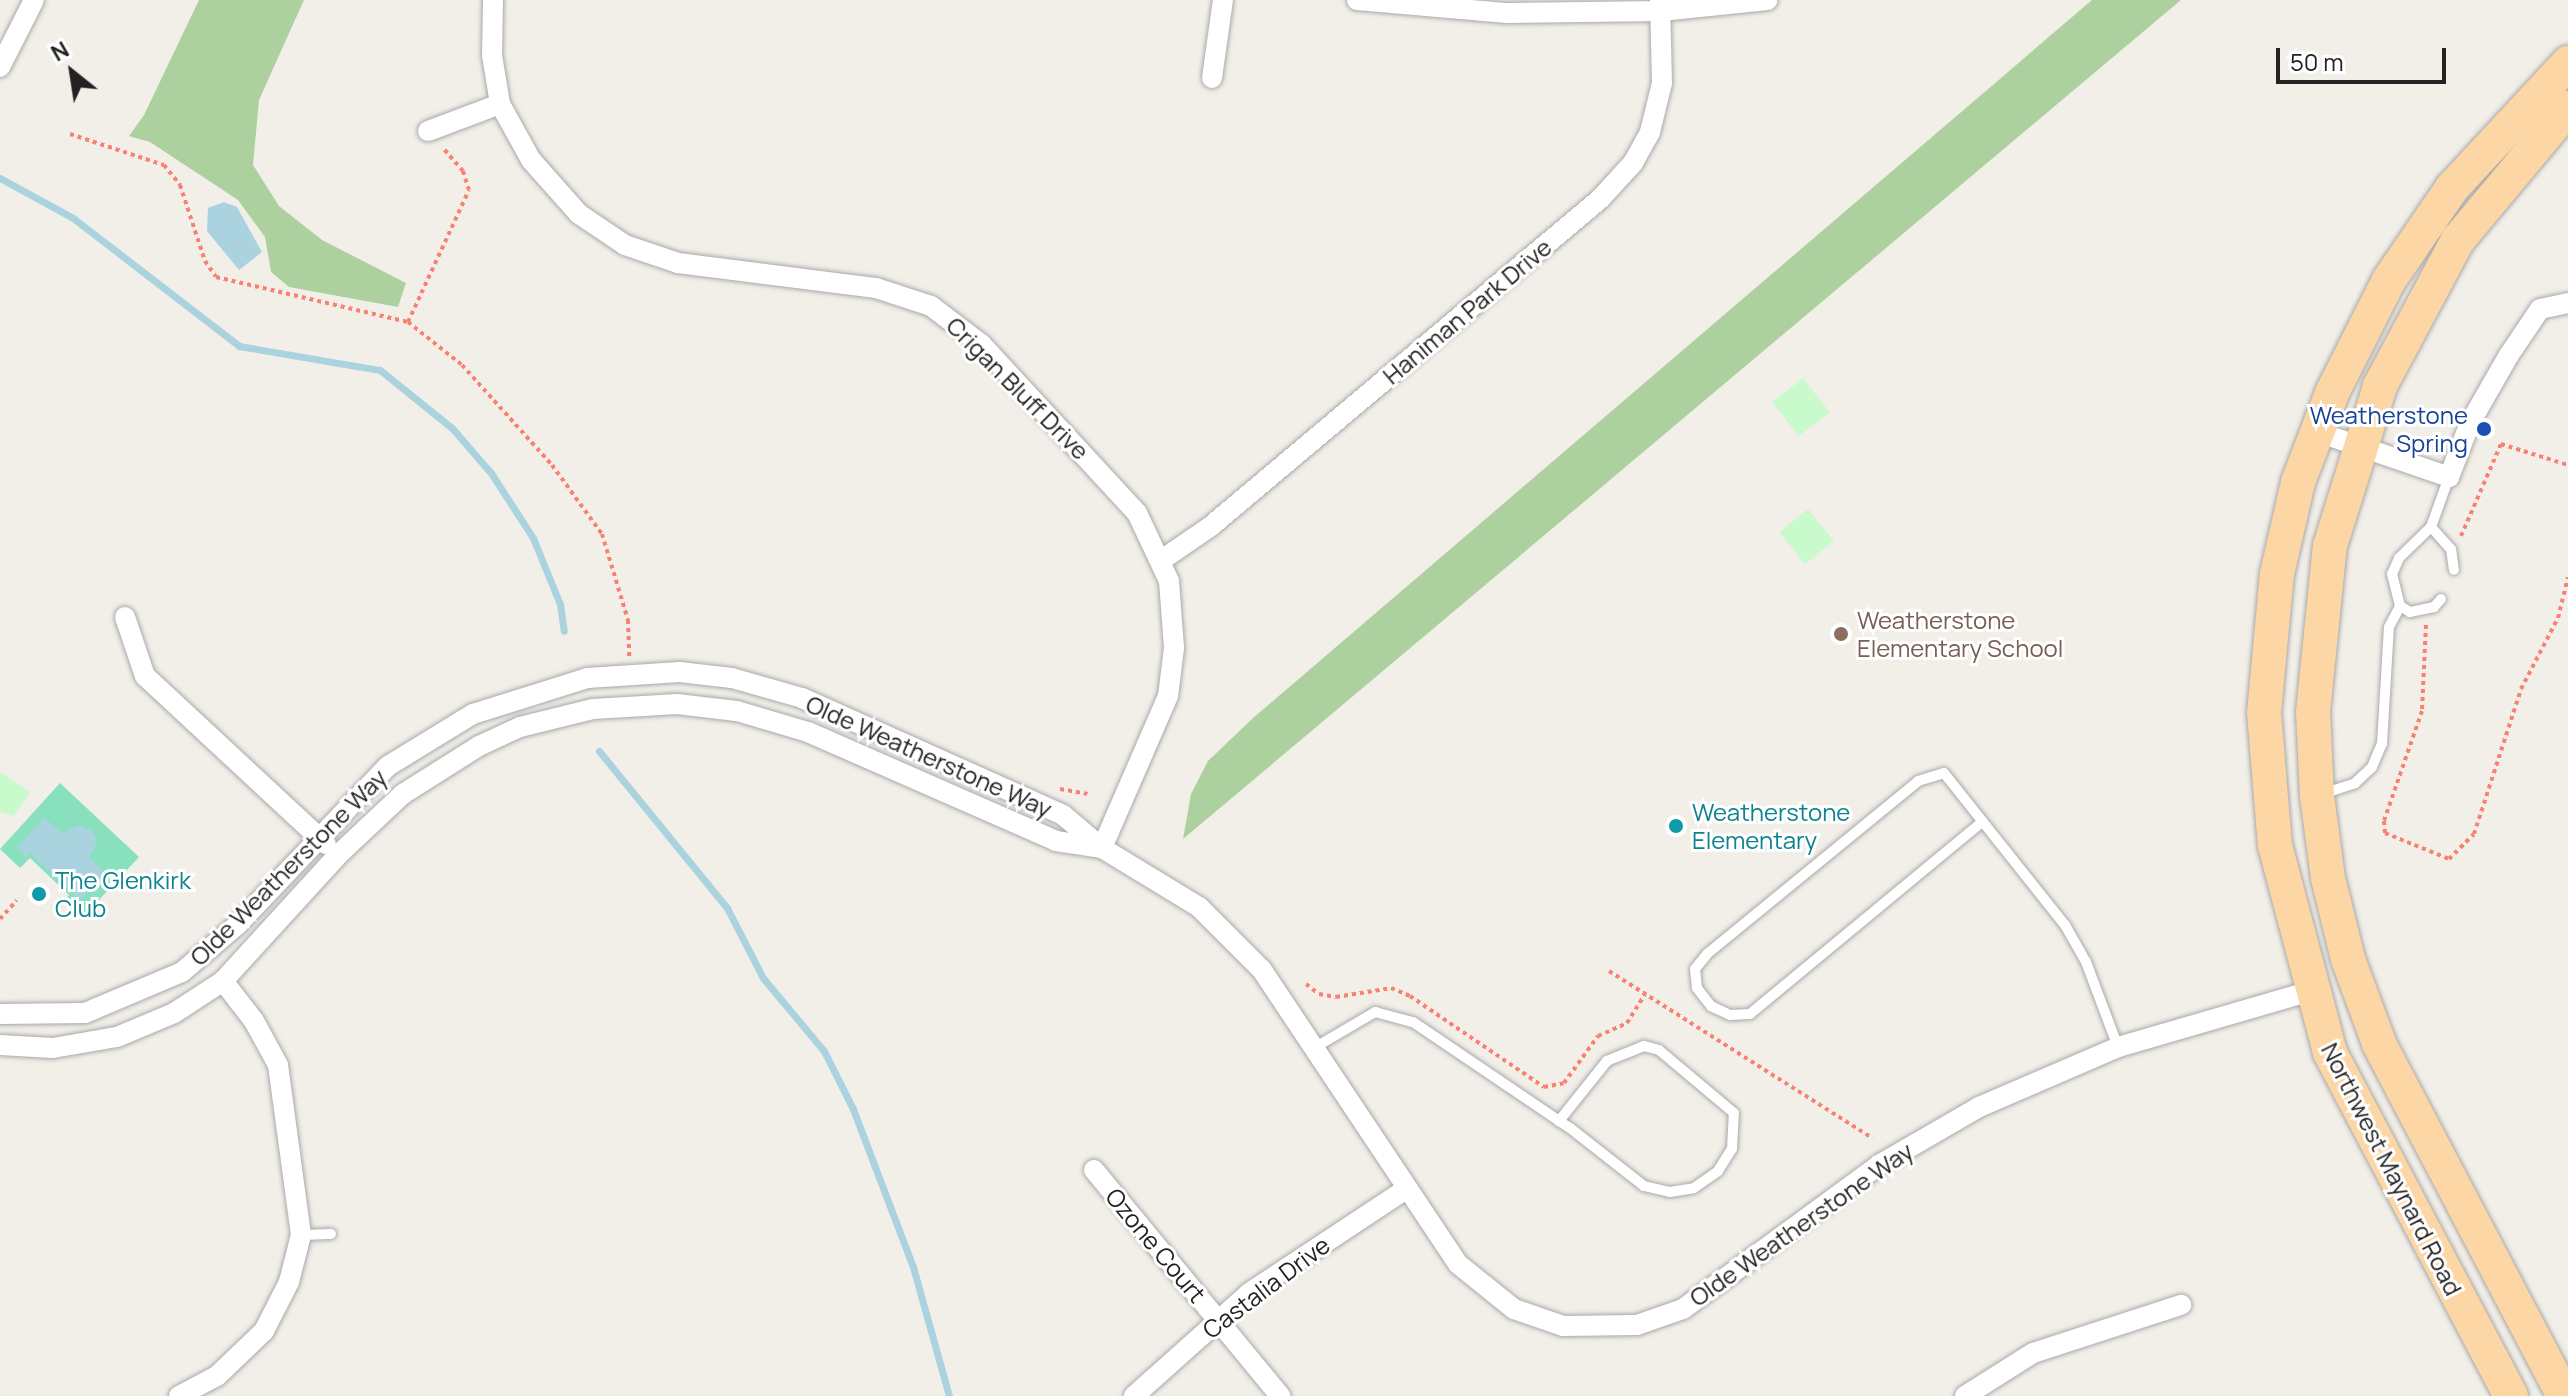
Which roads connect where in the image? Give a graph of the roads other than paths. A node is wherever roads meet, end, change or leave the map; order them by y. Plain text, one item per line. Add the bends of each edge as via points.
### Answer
1 (34, 0) edge
2 (493, 0) edge
3 (1223, 0) edge
4 (1357, 0) edge
5 (1767, 0) edge
6 (1661, 6) edge
7 (2568, 63) edge
8 (0, 67) edge
9 (1212, 78) dead end
10 (500, 104) junction
11 (2568, 108) edge
12 (428, 131) road end
13 (2568, 303) edge
14 (2315, 431) junction
15 (2358, 446) junction
16 (2449, 477) junction
17 (2431, 527) junction
18 (1163, 559) junction
19 (2454, 570) dead end
20 (2441, 599) dead end
21 (2405, 609) junction
22 (125, 617) dead end
23 (2317, 796) junction
24 (1982, 822) junction
25 (317, 836) junction
26 (1102, 848) junction
27 (338, 855) junction
28 (2355, 977) junction
29 (223, 981) junction
30 (2311, 991) junction
31 (0, 1014) edge
32 (0, 1045) edge
33 (2118, 1047) junction
34 (1314, 1048) junction
35 (1559, 1121) junction
36 (1094, 1170) dead end
37 (1406, 1189) junction
38 (331, 1234) dead end
39 (301, 1235) junction
40 (2181, 1305) dead end
41 (1219, 1320) junction
42 (179, 1396) edge
43 (1134, 1396) edge
44 (1280, 1396) edge
45 (1965, 1396) edge
46 (2511, 1396) edge
47 (2564, 1396) edge

1 - 8 street
2 - 10 street, Crigan Bluff Drive via 492,55
3 - 9 street
4 - 6 street via 1507,13
5 - 6 street
6 - 18 street, Haniman Park Drive via 1662,83 1650,132 1633,163 1552,240 1211,526
7 - 14 main road, Northwest Maynard Road via 2452,188 2389,280
10 - 12 street
10 - 18 street, Crigan Bluff Drive via 550,185 579,214 625,245 692,265 876,288 951,318 1108,477
11 - 15 main road, Northwest Maynard Road via 2458,240 2411,321
13 - 16 street via 2540,309 2485,393
14 - 15 street
14 - 30 main road, Northwest Maynard Road via 2277,574 2264,713 2275,846
15 - 16 street
15 - 23 main road, Northwest Maynard Road via 2330,546 2318,627 2313,712
16 - 17 lane
17 - 19 lane via 2451,549
17 - 21 lane via 2399,558 2392,574
18 - 26 street, Crigan Bluff Drive via 1174,648 1168,696
20 - 21 lane via 2434,607
21 - 23 lane via 2389,627 2382,744 2372,767 2355,783
22 - 25 street via 145,676
23 - 28 main road, Northwest Maynard Road via 2328,878
24 - 24 lane via 1944,773 1918,781 1707,954 1695,969 1697,988 1711,1006 1730,1015 1750,1014
24 - 33 lane via 2065,925 2086,962
25 - 26 street, Olde Weatherstone Way via 388,766 473,714 587,678 680,672 732,678 802,698 1063,815
25 - 27 street
25 - 31 street, Olde Weatherstone Way via 237,925 182,972 85,1013
26 - 27 street, Olde Weatherstone Way via 1056,841 808,732 737,711 644,704 555,717 479,746 403,794
26 - 34 street, Olde Weatherstone Way via 1173,888 1227,931 1262,970
27 - 29 street, Olde Weatherstone Way
28 - 30 main road
28 - 47 main road, Northwest Maynard Road via 2379,1043 2434,1156
29 - 32 street, Olde Weatherstone Way via 174,1013 117,1037 53,1048
29 - 39 street via 254,1021 278,1065
30 - 33 street, Olde Weatherstone Way
30 - 46 main road, Northwest Maynard Road via 2330,1052 2366,1126
33 - 37 street, Olde Weatherstone Way via 2029,1082 1930,1133 1697,1300 1637,1325 1563,1326 1514,1309 1458,1264
34 - 35 lane via 1360,1017 1390,1013 1413,1022
34 - 37 street, Olde Weatherstone Way
35 - 35 lane via 1644,1186 1670,1192 1694,1188 1718,1171 1732,1149 1734,1113 1659,1050 1644,1046 1607,1061
36 - 41 street, Ozone Court
37 - 41 street, Castalia Drive via 1249,1293
38 - 39 lane
39 - 42 street via 289,1282 264,1331 217,1376
40 - 45 street via 2033,1353
41 - 43 street, Castalia Drive
41 - 44 street, Ozone Court

